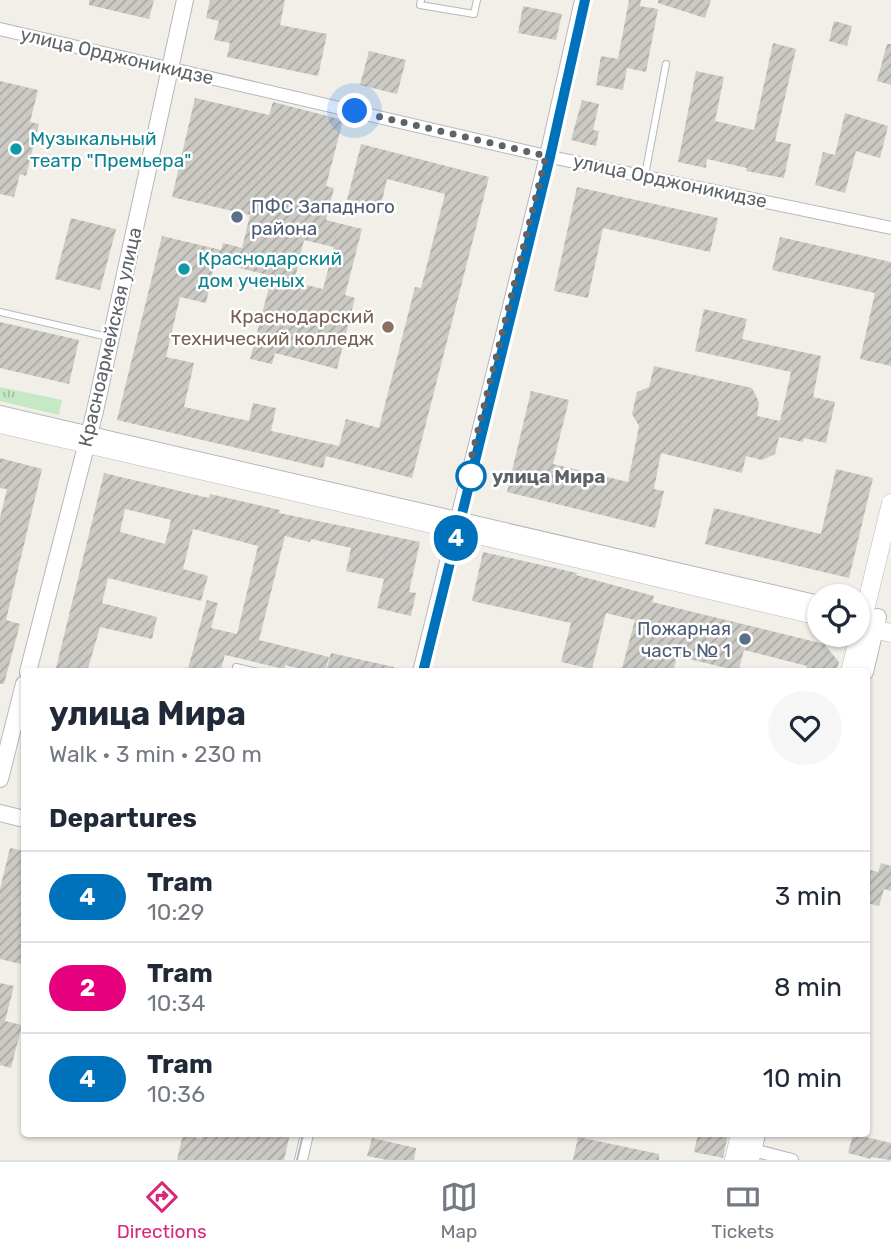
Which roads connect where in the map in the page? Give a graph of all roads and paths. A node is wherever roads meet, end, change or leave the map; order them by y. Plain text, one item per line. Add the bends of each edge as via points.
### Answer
1 (186, 0) edge
2 (421, 0) edge
3 (477, 0) edge
4 (581, 0) edge
5 (0, 29) edge
6 (666, 64) dead end
7 (169, 68) junction
8 (546, 156) junction
9 (645, 175) junction
10 (891, 228) edge
11 (0, 312) edge
12 (110, 337) junction
13 (0, 414) edge
14 (0, 424) edge
15 (88, 439) junction
16 (891, 503) edge
17 (455, 524) junction
18 (807, 601) edge
19 (807, 613) edge
20 (872, 622) edge
21 (236, 667) dead end
22 (29, 668) edge
23 (240, 668) edge
24 (420, 668) edge
25 (852, 668) edge
26 (866, 668) edge
27 (21, 696) edge
28 (0, 779) edge
29 (0, 813) edge
30 (21, 818) edge
31 (306, 1137) edge
32 (745, 1147) edge
33 (301, 1160) edge
34 (792, 1160) edge

1 - 7 street, Красноармейская улица
2 - 3 lane via 420,5 474,14
4 - 8 street
5 - 7 street, улица Орджоникидзе
6 - 9 lane
7 - 8 street, улица Орджоникидзе
7 - 12 street, Красноармейская улица
8 - 9 street, улица Орджоникидзе
8 - 17 street
9 - 10 street, улица Орджоникидзе
11 - 12 lane
12 - 15 street, Красноармейская улица
13 - 15 street
14 - 15 main road
15 - 17 main road
15 - 22 street, Красноармейская улица
16 - 20 main road
17 - 18 street
17 - 19 main road
17 - 24 street
20 - 25 main road
20 - 26 street
21 - 23 lane
27 - 28 street
29 - 30 street
31 - 33 street
32 - 34 street

